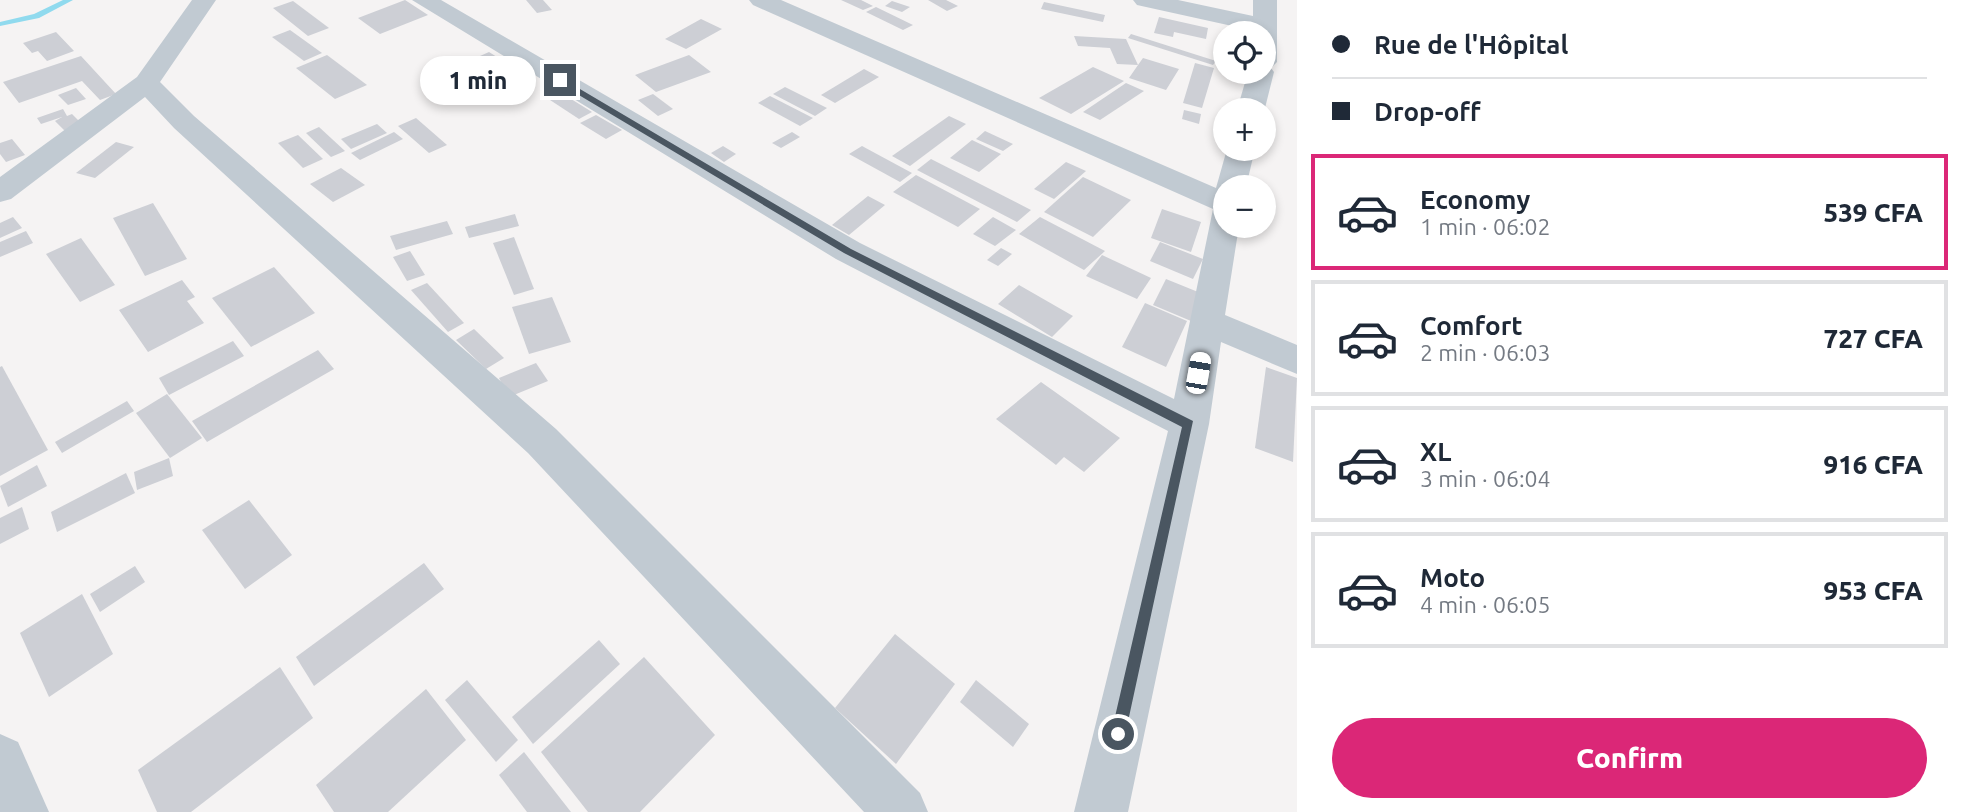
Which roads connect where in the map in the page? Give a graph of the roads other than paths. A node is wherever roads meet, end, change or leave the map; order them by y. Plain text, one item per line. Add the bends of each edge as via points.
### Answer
1 (204, 0) edge
2 (424, 0) edge
3 (761, 0) edge
4 (1145, 0) edge
5 (1265, 0) edge
6 (1244, 21) edge
7 (1263, 21) edge
8 (146, 83) junction
9 (0, 192) edge
10 (1213, 197) edge
11 (1221, 238) edge
12 (1208, 322) junction
13 (1297, 360) edge
14 (1189, 424) junction
15 (0, 760) edge
16 (22, 812) edge
17 (901, 812) edge
18 (1101, 812) edge

1 - 8 street
2 - 14 street via 848,251
3 - 10 street
4 - 6 street
5 - 7 street
8 - 9 street
8 - 17 street via 542,441
11 - 12 street
12 - 13 street
12 - 14 street
14 - 18 street
15 - 16 street

